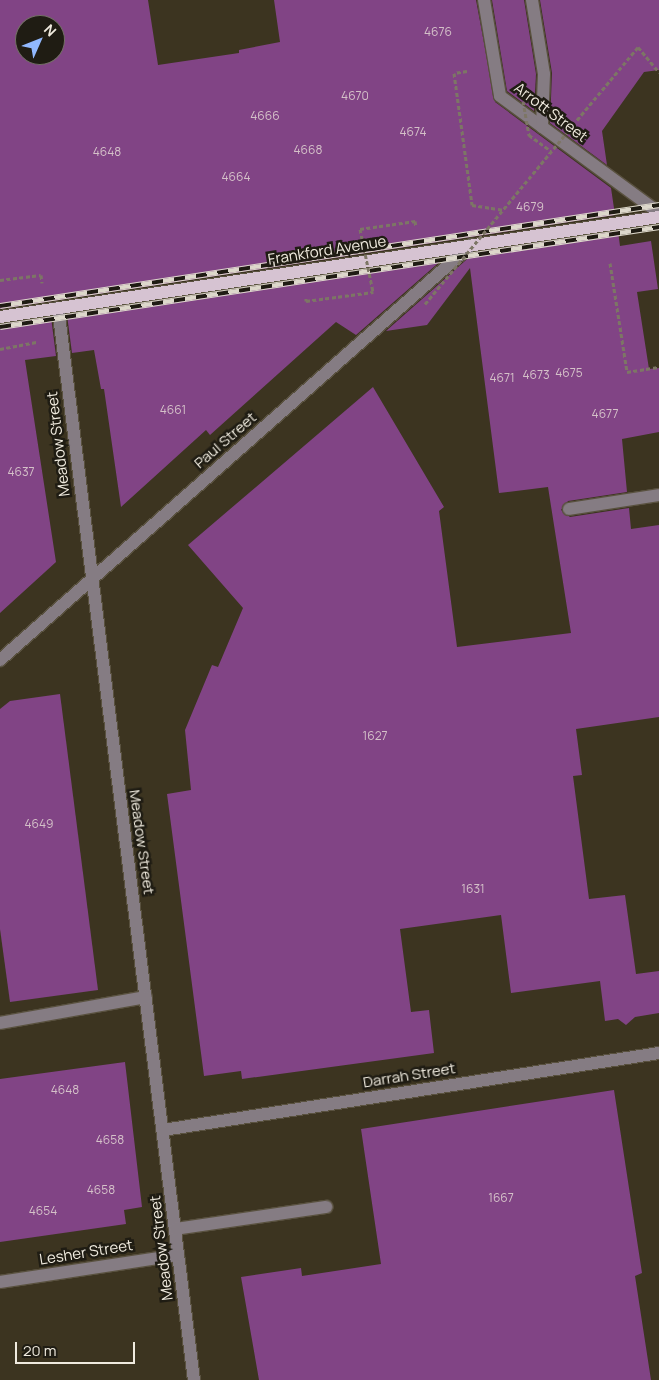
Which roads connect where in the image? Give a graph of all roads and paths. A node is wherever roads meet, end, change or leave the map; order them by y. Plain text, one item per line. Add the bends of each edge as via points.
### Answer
1 (484, 0) edge
2 (532, 0) edge
3 (659, 72) edge
4 (454, 73) dead end
5 (523, 101) dead end
6 (542, 127) junction
7 (551, 151) junction
8 (503, 210) junction
9 (659, 213) edge
10 (659, 217) edge
11 (415, 221) dead end
12 (471, 244) junction
13 (610, 263) dead end
14 (41, 275) dead end
15 (0, 280) edge
16 (306, 301) dead end
17 (425, 304) dead end
18 (58, 308) junction
19 (0, 317) edge
20 (43, 341) dead end
21 (0, 349) edge
22 (659, 367) edge
23 (659, 495) edge
24 (569, 509) dead end
25 (91, 579) junction
26 (0, 660) edge
27 (146, 997) junction
28 (0, 1022) edge
29 (659, 1053) edge
30 (163, 1130) junction
31 (326, 1207) dead end
32 (174, 1229) junction
33 (178, 1255) junction
34 (0, 1282) edge
35 (194, 1380) edge

1 - 6 street, Arrott Street via 500,96
2 - 6 street via 544,74
3 - 7 path, bridge via 638,47
4 - 8 path via 472,205
5 - 7 path, bridge via 529,135
6 - 9 street, Arrott Street
7 - 8 path, bridge
8 - 17 path, bridge
10 - 12 main road, Frankford Avenue
11 - 16 path, bridge via 360,229 373,292
12 - 18 main road, Frankford Avenue
12 - 25 street, Paul Street
13 - 22 path via 627,372
14 - 15 path
18 - 19 main road, Frankford Avenue
18 - 25 street, Meadow Street
20 - 21 path
23 - 24 street
25 - 26 street, Paul Street
25 - 27 street, Meadow Street
27 - 28 street
27 - 30 street, Meadow Street
29 - 30 street, Darrah Street
30 - 32 street, Meadow Street
31 - 32 street
32 - 33 street, Meadow Street
33 - 34 street, Lesher Street
33 - 35 street, Meadow Street

